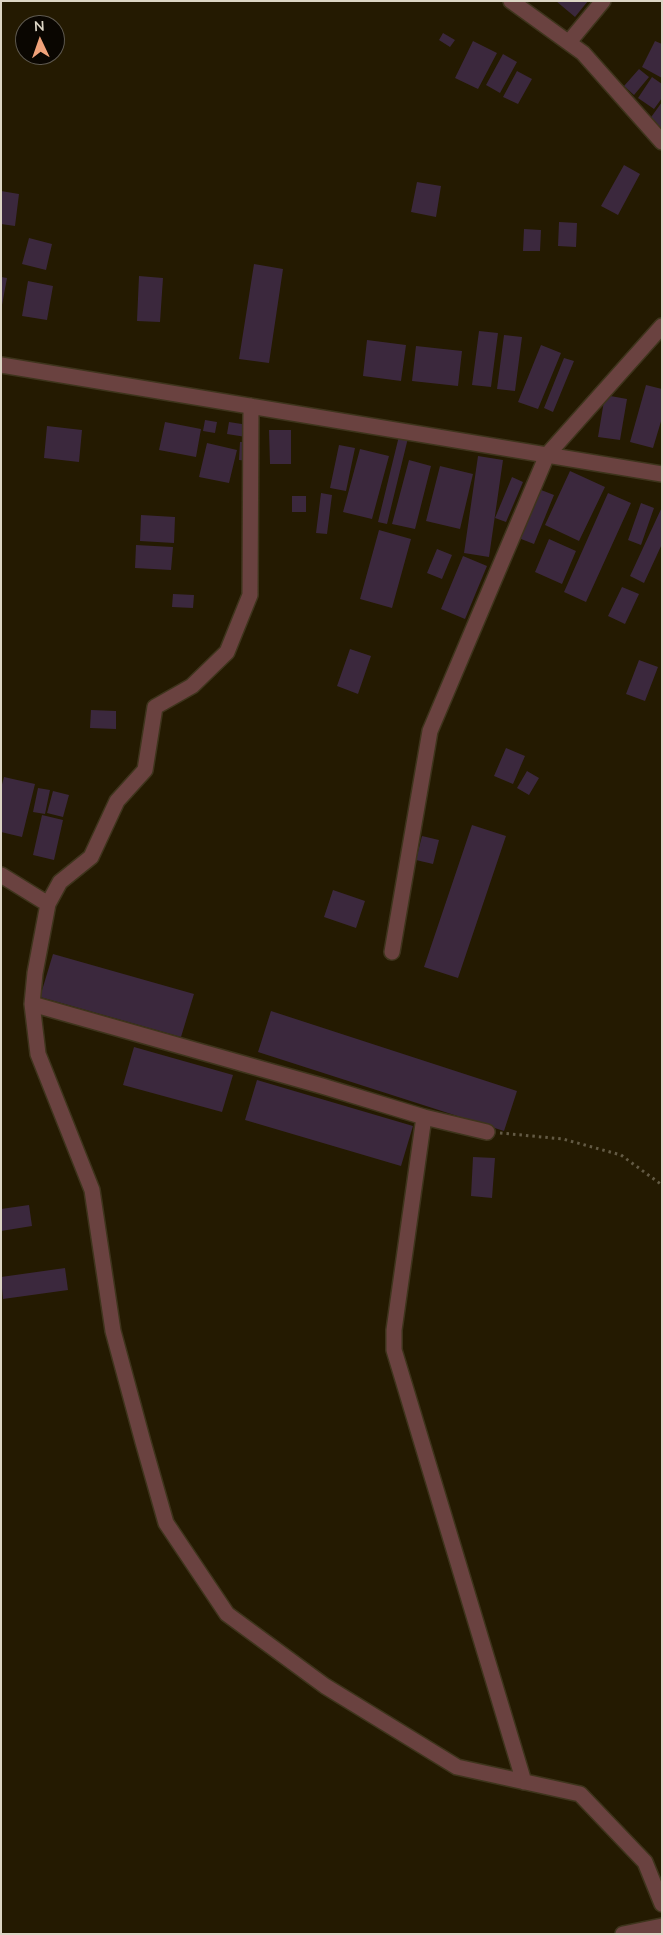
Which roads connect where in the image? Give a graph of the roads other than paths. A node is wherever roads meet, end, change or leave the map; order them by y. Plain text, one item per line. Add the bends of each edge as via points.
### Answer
1 (512, 1) edge
2 (603, 1) edge
3 (569, 42) junction
4 (662, 142) edge
5 (662, 326) edge
6 (1, 365) edge
7 (251, 406) junction
8 (547, 455) junction
9 (662, 474) edge
10 (1, 875) edge
11 (48, 904) junction
12 (392, 952) dead end
13 (32, 1004) junction
14 (424, 1117) junction
15 (487, 1132) road end
16 (524, 1782) junction
17 (662, 1904) edge
18 (662, 1926) edge
19 (623, 1934) edge

1 - 3 street
2 - 3 street
3 - 4 street via 583,53
5 - 8 street
6 - 7 street
7 - 8 street
7 - 11 street via 250,594 227,652 192,686 155,707 145,770 117,801 91,857 60,882
8 - 9 street
8 - 12 street via 430,731
10 - 11 street
11 - 13 street
13 - 14 street
13 - 16 street via 38,1054 92,1190 113,1332 166,1523 227,1614 317,1680 457,1767
14 - 15 street
14 - 16 street via 394,1330 394,1350
16 - 17 street via 580,1794 645,1862
18 - 19 street

